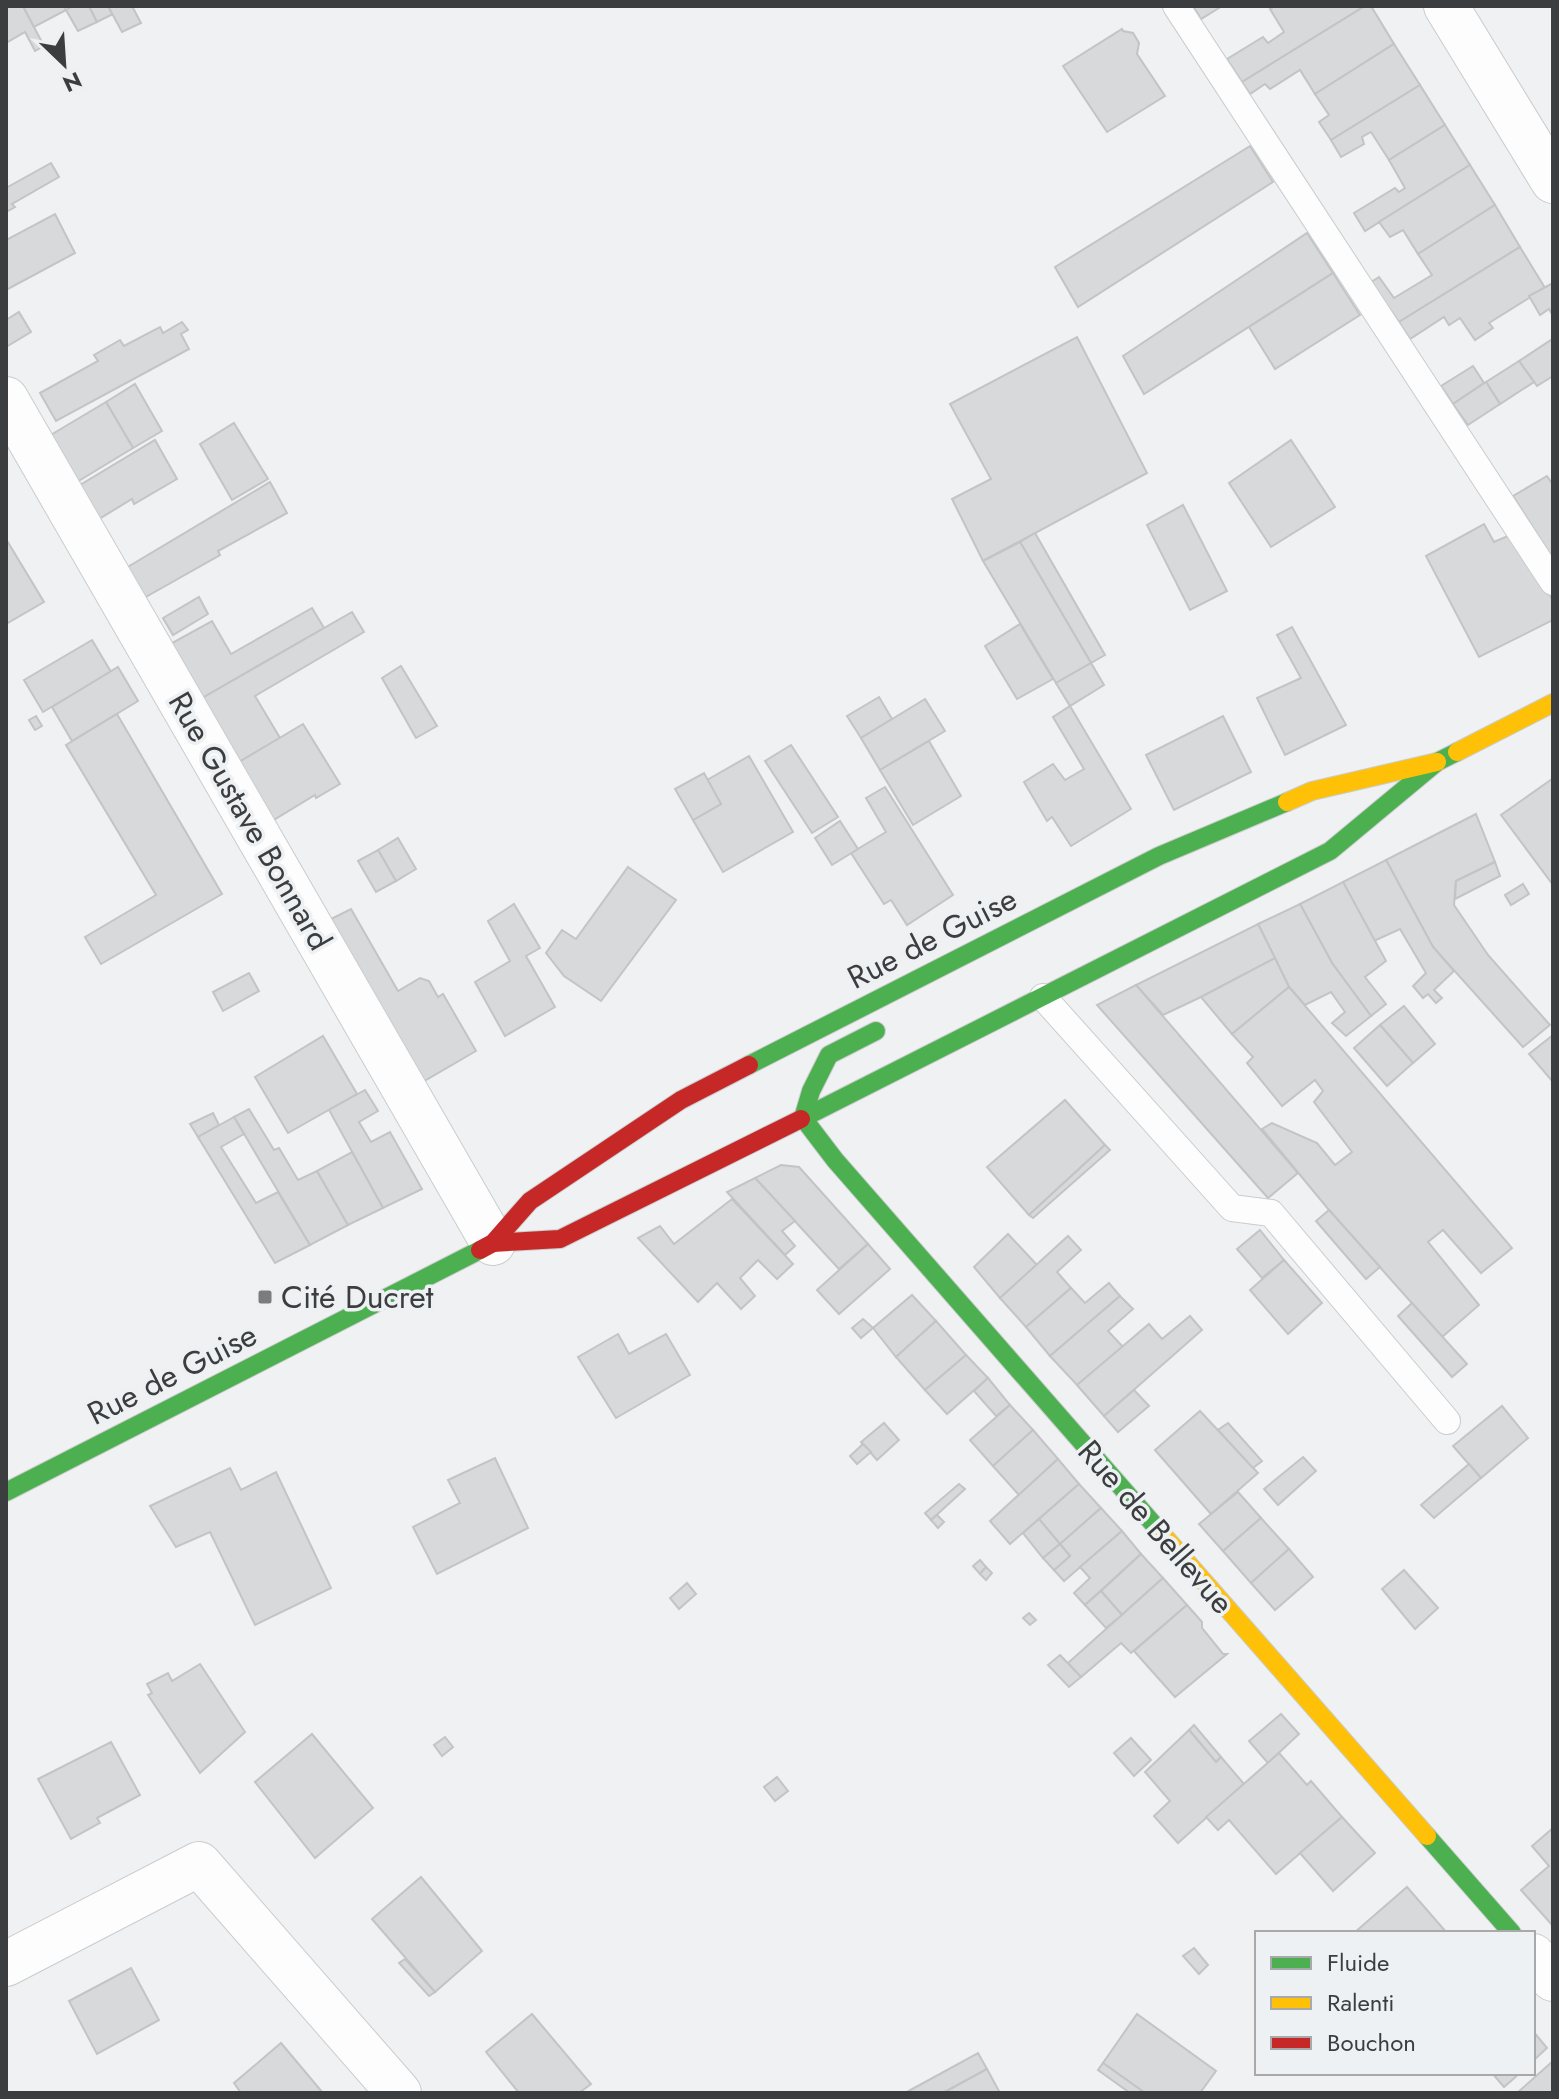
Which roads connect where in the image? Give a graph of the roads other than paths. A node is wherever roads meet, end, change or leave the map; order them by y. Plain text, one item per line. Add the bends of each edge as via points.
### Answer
1 (1176, 6) edge
2 (1446, 6) edge
3 (1547, 159) edge
4 (6, 399) edge
5 (1553, 582) edge
6 (1553, 703) edge
7 (1437, 762) junction
8 (1159, 856) junction
9 (1156, 879) dead end
10 (1043, 997) junction
11 (886, 1026) dead end
12 (803, 1118) junction
13 (493, 1243) junction
14 (1447, 1421) dead end
15 (6, 1492) edge
16 (1510, 1931) edge
17 (1535, 1958) edge
18 (6, 1964) edge
19 (1553, 1979) edge
20 (399, 2093) edge

1 - 5 lane
2 - 3 street
4 - 13 street, Rue Gustave Bonnard
6 - 7 main road, Rue de Guise
7 - 8 main road, Rue de Guise via 1312,791
7 - 10 main road, Rue de Guise via 1330,851
8 - 9 main road
8 - 13 main road, Rue de Guise via 681,1100 530,1201
10 - 12 main road, Rue de Guise
10 - 14 lane via 1232,1208 1271,1213
11 - 12 main road via 829,1055
12 - 13 main road, Rue de Guise via 560,1239
12 - 16 main road, Rue de Bellevue
13 - 15 main road, Rue de Guise
17 - 19 street
18 - 20 street via 199,1864

